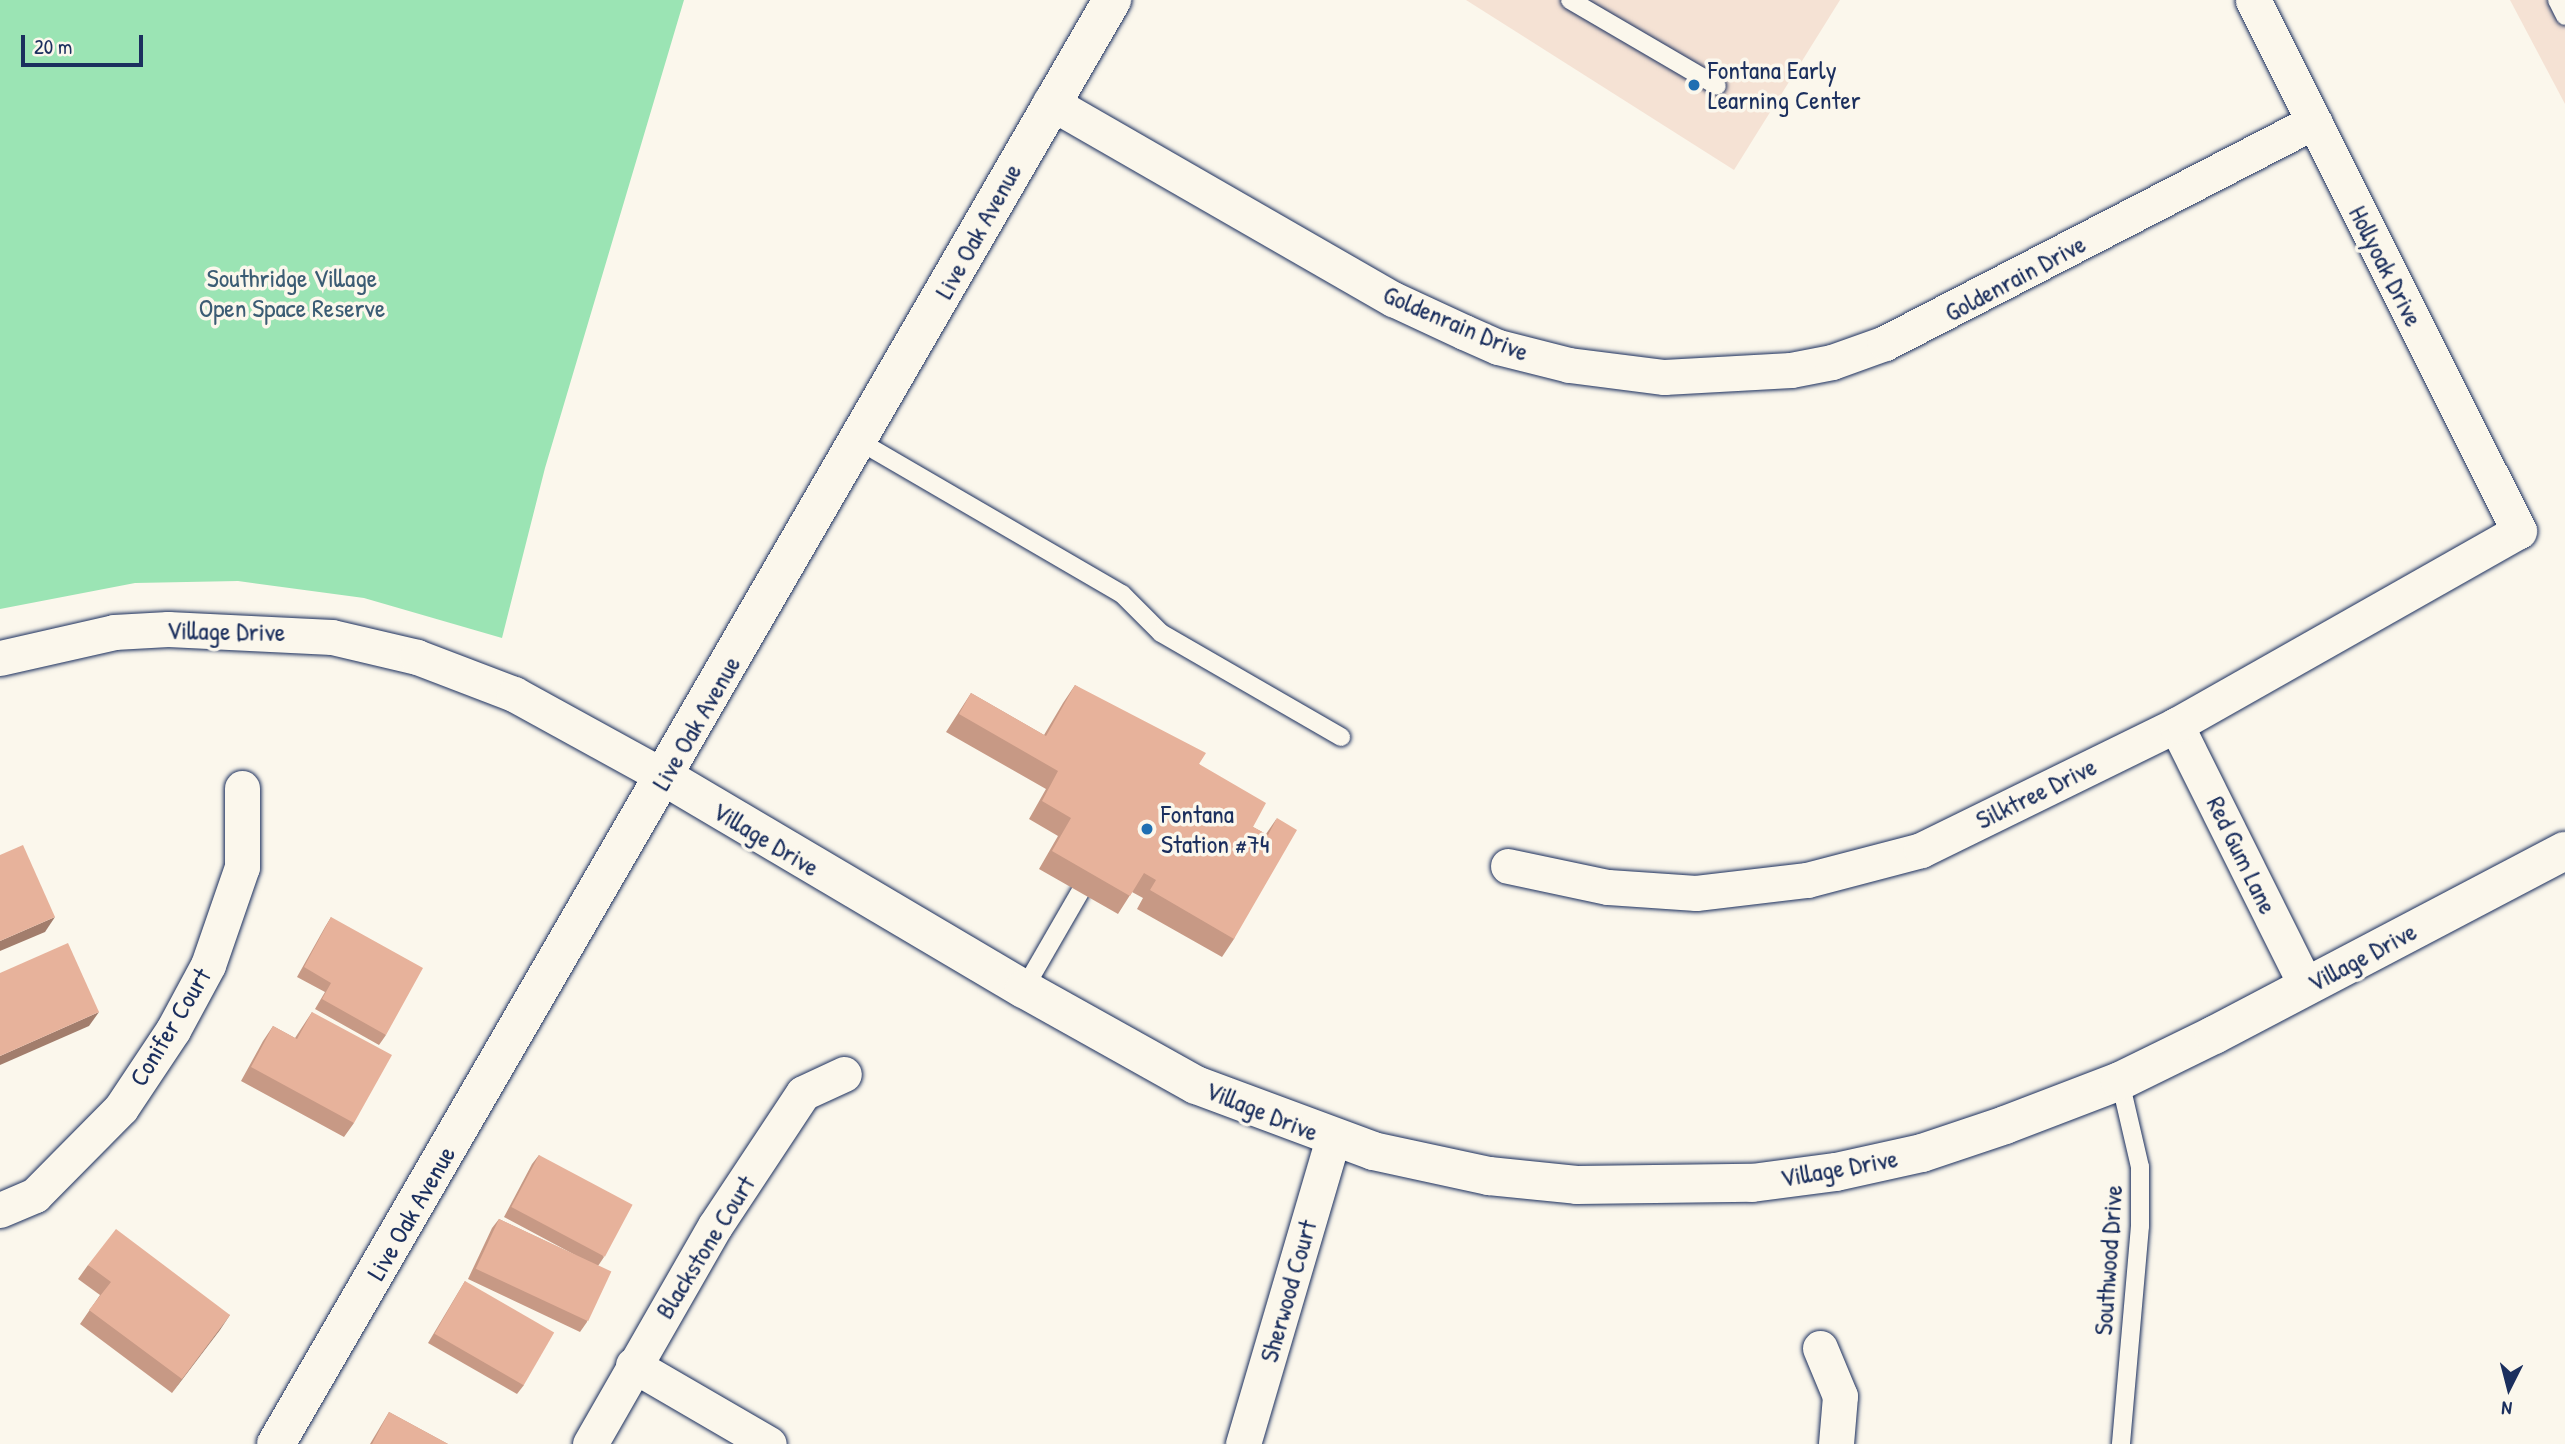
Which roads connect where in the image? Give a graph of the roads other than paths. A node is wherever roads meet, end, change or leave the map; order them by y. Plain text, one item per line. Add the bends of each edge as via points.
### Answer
1 (1112, 0) edge
2 (1570, 0) edge
3 (2253, 0) edge
4 (2557, 0) edge
5 (2565, 16) edge
6 (1717, 86) dead end
7 (1050, 102) junction
8 (2314, 122) junction
9 (859, 441) junction
10 (2519, 531) joint
11 (0, 658) edge
12 (2176, 725) junction
13 (1341, 737) dead end
14 (665, 777) junction
15 (242, 788) dead end
16 (2565, 851) edge
17 (1507, 866) dead end
18 (1080, 892) edge
19 (2306, 986) junction
20 (1024, 989) junction
21 (844, 1074) dead end
22 (2120, 1081) junction
23 (1333, 1139) junction
24 (0, 1210) edge
25 (1820, 1348) dead end
26 (633, 1366) junction
27 (276, 1444) edge
28 (590, 1444) edge
29 (769, 1444) edge
30 (1243, 1444) edge
31 (1836, 1444) edge
32 (2121, 1444) edge

1 - 7 street, Live Oak Avenue
2 - 6 lane
3 - 8 street, Hollyoak Drive
4 - 5 lane
7 - 8 street, Goldenrain Drive via 1393,299 1464,332 1558,363 1664,377 1791,370 1832,362 1885,343
7 - 9 street, Live Oak Avenue
8 - 10 street, Hollyoak Drive
9 - 13 lane via 1122,594 1161,633
9 - 14 street, Live Oak Avenue
10 - 12 street, Silktree Drive
11 - 14 street, Village Drive via 114,632 169,629 332,637 417,657 514,694
12 - 17 street, Silktree Drive via 1921,850 1807,880 1696,894 1608,887
12 - 19 street, Red Gum Lane
14 - 20 street, Village Drive
14 - 27 street, Live Oak Avenue
15 - 24 street, Conifer Court via 242,867 208,965 173,1030 121,1108 34,1195
16 - 19 street, Village Drive
18 - 20 lane
19 - 22 street, Village Drive
20 - 23 street, Village Drive via 1196,1085
21 - 26 street, Blackstone Court via 803,1093 715,1226
22 - 23 street, Village Drive via 1922,1153 1836,1172 1752,1183 1577,1185 1489,1176
22 - 32 lane, Southwood Drive via 2140,1167 2140,1226
23 - 30 street, Sherwood Court
25 - 31 street via 1840,1396
26 - 28 street, Blackstone Court
26 - 29 street

